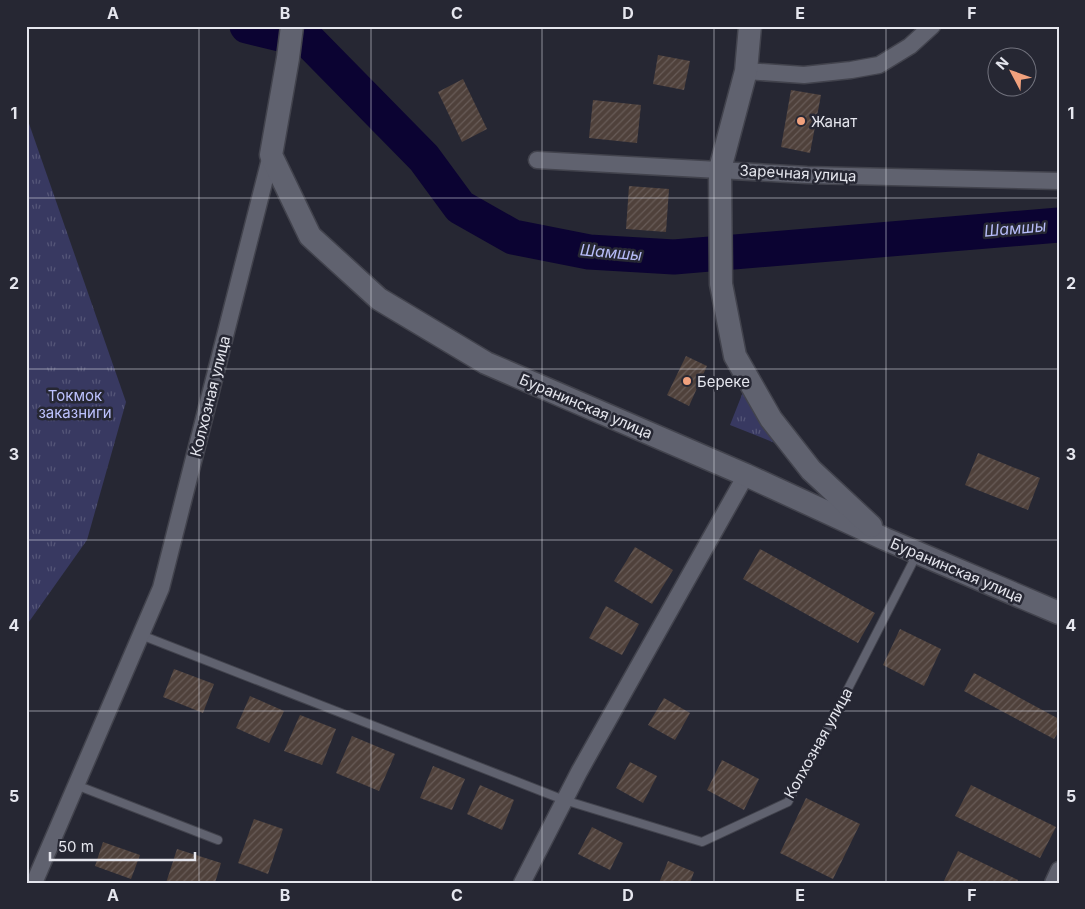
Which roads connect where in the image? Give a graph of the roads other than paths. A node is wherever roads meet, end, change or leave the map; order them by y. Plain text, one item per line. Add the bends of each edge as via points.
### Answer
1 (292, 26) edge
2 (750, 26) edge
3 (932, 26) edge
4 (746, 71) junction
5 (271, 155) junction
6 (537, 160) dead end
7 (720, 169) junction
8 (1059, 181) edge
9 (746, 476) junction
10 (884, 539) junction
11 (917, 553) junction
12 (1059, 613) edge
13 (141, 635) junction
14 (76, 785) junction
15 (564, 800) junction
16 (218, 840) dead end
17 (1059, 870) edge
18 (34, 883) edge
19 (522, 883) edge
20 (1053, 883) edge

1 - 5 main road
2 - 4 main road
3 - 4 street via 910,46 879,65 804,75
4 - 7 main road
5 - 9 main road, Буранинская улица via 310,236 379,299 486,363
5 - 13 street, Колхозная улица via 161,588
6 - 7 street, Заречная улица
7 - 8 street, Заречная улица via 807,175
7 - 10 main road via 721,284 735,356 771,419 811,470
9 - 10 main road, Буранинская улица
9 - 15 street
10 - 11 main road, Буранинская улица
11 - 12 main road, Буранинская улица
11 - 15 lane, Колхозная улица via 788,802 702,842
13 - 14 street, Колхозная улица
13 - 15 lane, Колхозная улица
14 - 16 lane
14 - 18 street, Колхозная улица
15 - 19 street
17 - 20 street

